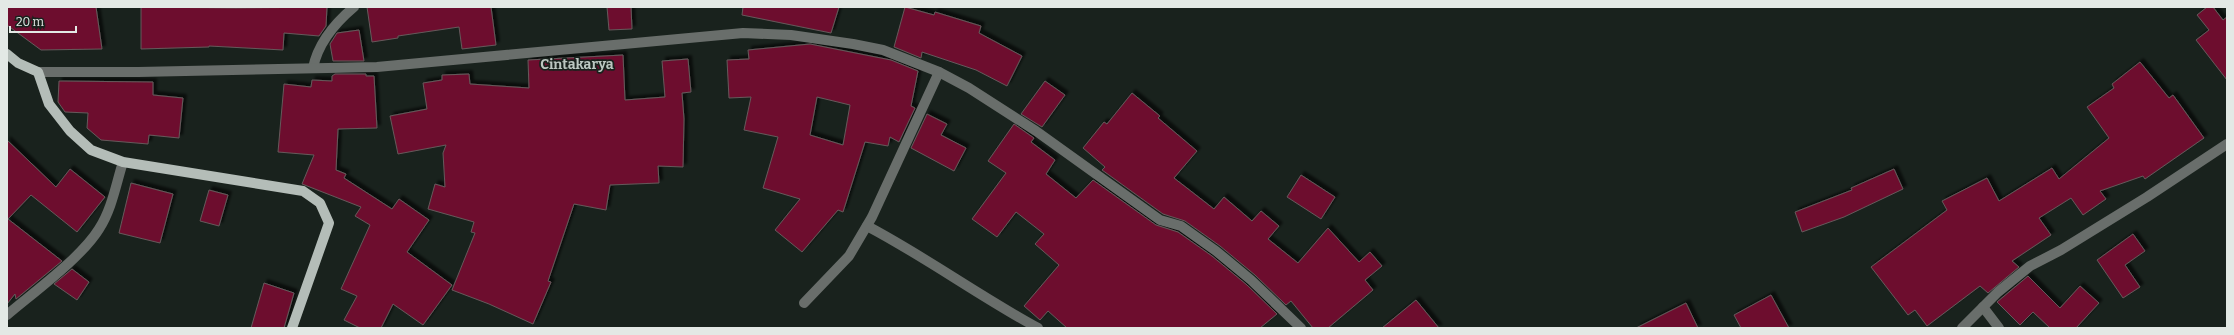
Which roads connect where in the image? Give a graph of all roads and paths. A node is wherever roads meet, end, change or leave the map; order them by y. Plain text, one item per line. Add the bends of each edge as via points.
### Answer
1 (354, 7) edge
2 (7, 54) edge
3 (313, 68) junction
4 (38, 72) junction
5 (939, 72) junction
6 (2227, 144) edge
7 (123, 162) junction
8 (867, 226) junction
9 (804, 303) dead end
10 (1983, 307) junction
11 (7, 315) edge
12 (292, 328) edge
13 (1038, 328) edge
14 (1301, 328) edge
15 (1962, 328) edge
16 (1999, 328) edge

1 - 3 street via 330,31 316,55
2 - 4 main road via 18,63
3 - 4 street
3 - 5 street via 377,67 743,33 791,35 853,44 883,50
4 - 7 main road via 49,104 70,131 91,150
5 - 8 street
5 - 14 street via 1036,131 1160,220 1187,230 1251,280
6 - 10 street via 2147,197 2030,266
7 - 11 street via 99,229 81,251
7 - 12 main road via 303,191 320,203 329,223
8 - 9 street via 849,256
8 - 13 street via 912,250
10 - 15 street
10 - 16 street

